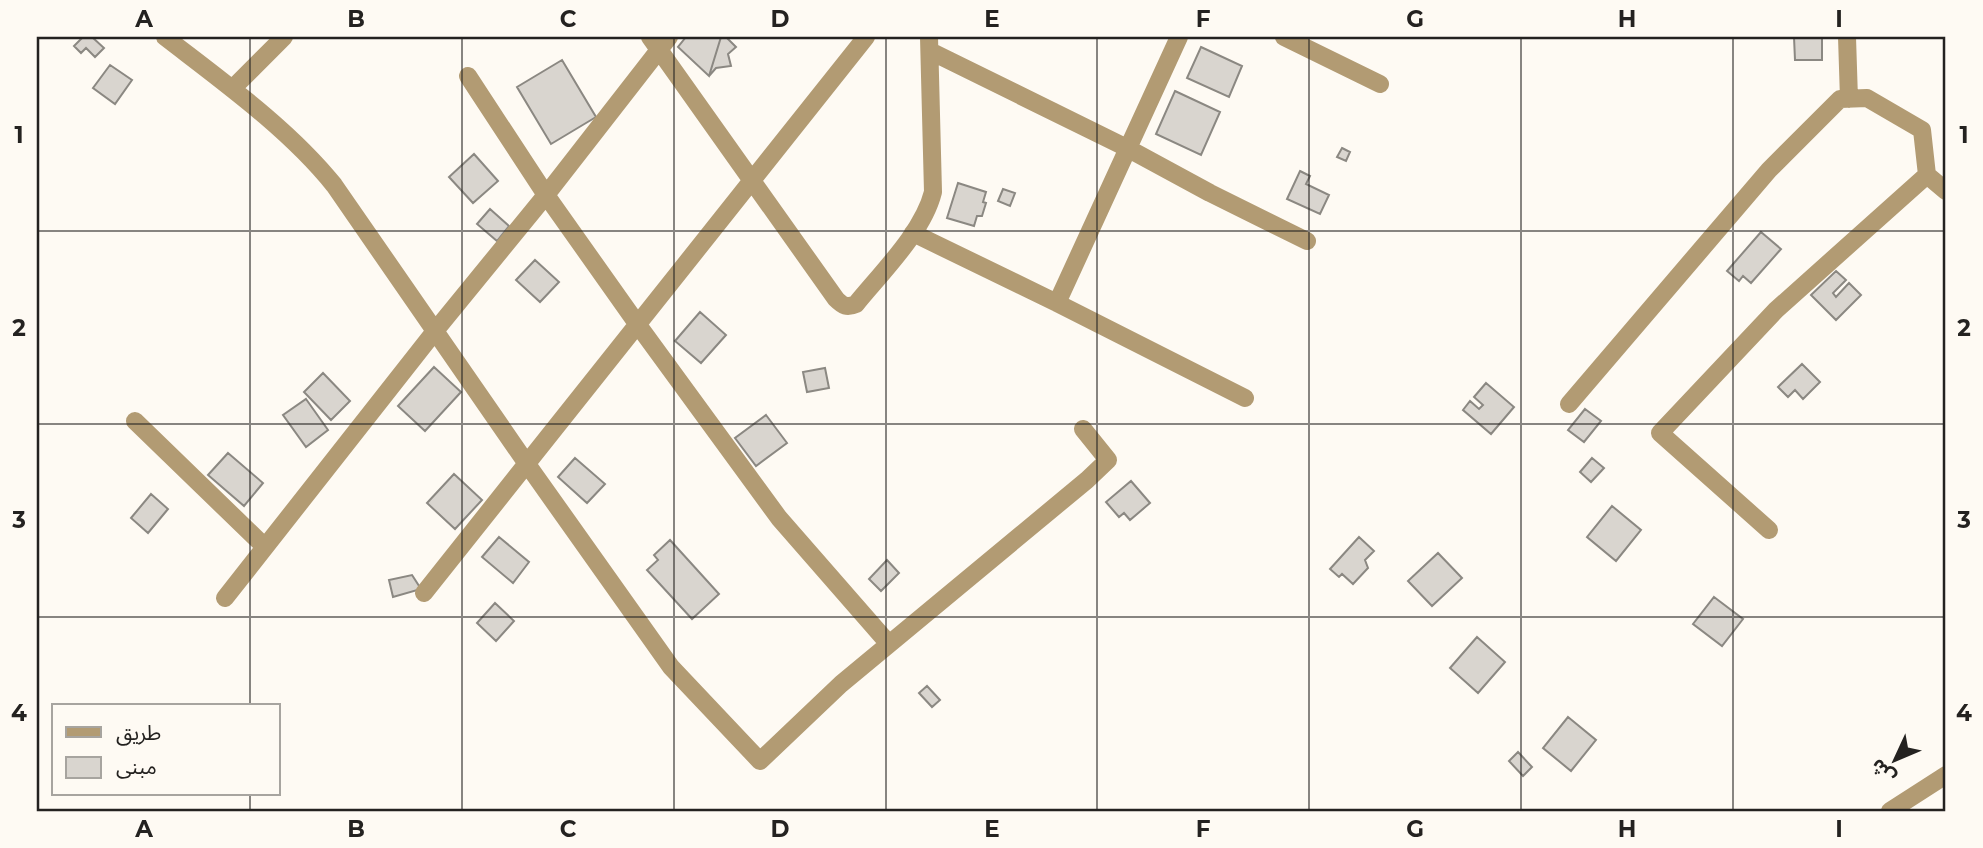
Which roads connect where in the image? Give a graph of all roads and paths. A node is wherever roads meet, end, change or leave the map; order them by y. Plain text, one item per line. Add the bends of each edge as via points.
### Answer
1 (165, 37) edge
2 (284, 37) edge
3 (866, 37) edge
4 (1179, 37) edge
5 (1284, 37) edge
6 (1847, 37) edge
7 (659, 41) edge
8 (929, 44) edge
9 (468, 76) dead end
10 (1380, 83) dead end
11 (232, 89) junction
12 (1849, 99) junction
13 (1127, 148) junction
14 (1927, 175) junction
15 (752, 183) junction
16 (1946, 191) edge
17 (546, 195) junction
18 (913, 233) junction
19 (1307, 241) dead end
20 (1057, 303) junction
21 (638, 325) junction
22 (435, 331) junction
23 (1245, 398) dead end
24 (1569, 404) dead end
25 (135, 421) dead end
26 (1083, 429) dead end
27 (527, 464) junction
28 (1769, 530) dead end
29 (265, 547) junction
30 (424, 593) dead end
31 (225, 598) dead end
32 (889, 644) junction
33 (1946, 775) edge
34 (1889, 811) edge

1 - 11 street
2 - 11 street
3 - 15 street
4 - 13 street
5 - 10 street
6 - 12 street
7 - 15 street
7 - 17 street
8 - 13 street
8 - 18 street via 933,192
9 - 17 street
11 - 22 street via 326,175
12 - 14 street via 1867,98 1922,130
12 - 24 street via 1840,99 1769,170
13 - 19 street
13 - 20 street
14 - 16 street
14 - 28 street via 1776,310 1660,433
15 - 18 street via 843,305 856,304
15 - 21 street
17 - 21 street
17 - 22 street
18 - 20 street
20 - 23 street
21 - 27 street
21 - 32 street via 779,517
22 - 27 street
22 - 29 street
25 - 29 street
26 - 32 street via 1108,460
27 - 30 street
27 - 32 street via 671,667 760,761
29 - 31 street
33 - 34 street

